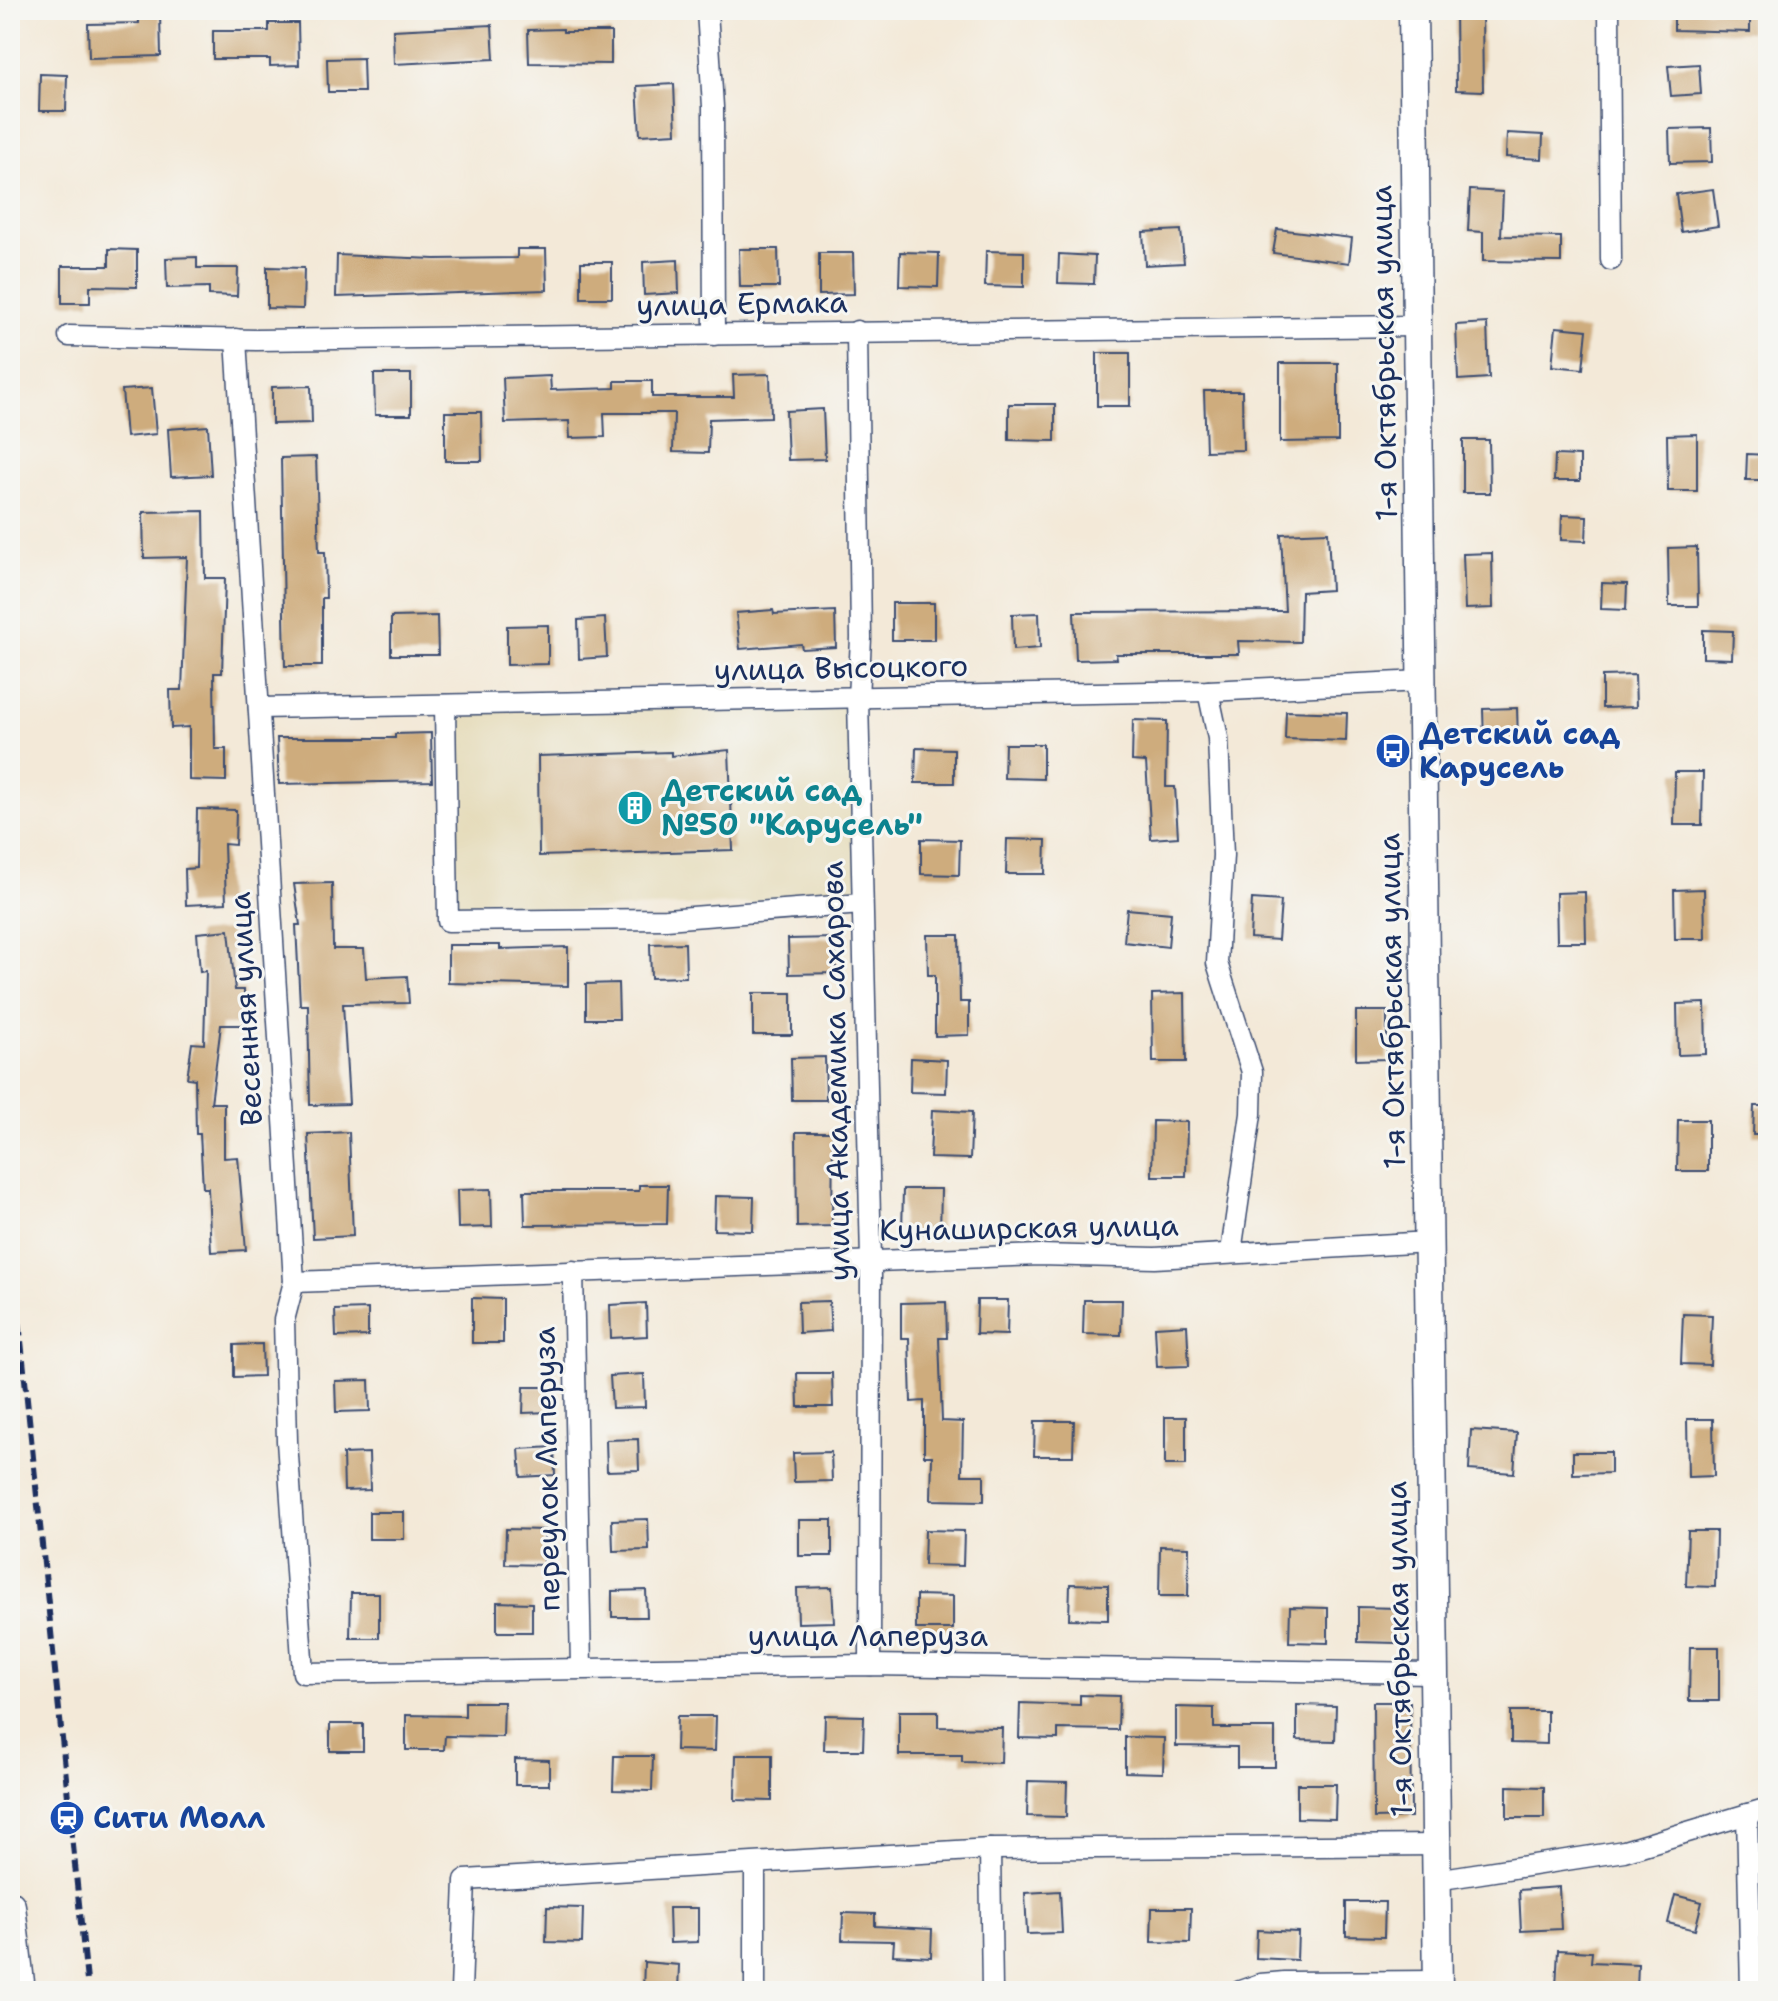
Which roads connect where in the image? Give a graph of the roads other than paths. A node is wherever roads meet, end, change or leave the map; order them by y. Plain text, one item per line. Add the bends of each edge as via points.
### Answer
1 (707, 10) edge
2 (1413, 10) edge
3 (1609, 10) edge
4 (1611, 260) dead end
5 (1416, 326) junction
6 (857, 331) junction
7 (714, 335) junction
8 (69, 336) dead end
9 (236, 339) junction
10 (1423, 681) junction
11 (1208, 691) junction
12 (858, 698) junction
13 (445, 705) junction
14 (259, 708) junction
15 (862, 904) junction
16 (1429, 1242) junction
17 (1231, 1252) junction
18 (871, 1260) junction
19 (573, 1271) junction
20 (294, 1282) junction
21 (870, 1665) junction
22 (581, 1667) junction
23 (303, 1673) joint
24 (1432, 1673) junction
25 (1768, 1808) edge
26 (1747, 1814) junction
27 (1436, 1845) junction
28 (990, 1849) junction
29 (755, 1865) junction
30 (1436, 1880) junction
31 (10, 1906) edge
32 (1438, 1986) edge
33 (20, 1991) edge
34 (461, 1991) edge
35 (755, 1991) edge
36 (992, 1991) edge
37 (1240, 1991) edge
38 (1751, 1991) edge

1 - 7 street
2 - 5 street, 1-я Октябрьская улица
3 - 4 street
5 - 6 street, улица Ермака
5 - 10 street, 1-я Октябрьская улица
6 - 7 street, улица Ермака
6 - 12 street, улица Академика Сахарова
7 - 9 street, улица Ермака
8 - 9 street, улица Ермака
9 - 14 street, Весенняя улица
10 - 11 street, улица Высоцкого
10 - 16 street, 1-я Октябрьская улица
11 - 12 street, улица Высоцкого
11 - 17 street via 1218,738 1223,855 1217,963 1252,1072
12 - 13 street, улица Высоцкого
12 - 15 street, улица Академика Сахарова
13 - 14 street, улица Высоцкого
13 - 15 street via 448,921 666,919
14 - 20 street, Весенняя улица
15 - 18 street, улица Академика Сахарова
16 - 17 street, Кунаширская улица
16 - 24 street, 1-я Октябрьская улица
17 - 18 street, Кунаширская улица via 1155,1258
18 - 19 street, Кунаширская улица
18 - 21 street, улица Академика Сахарова
19 - 20 street, Кунаширская улица
19 - 22 street, переулок Лаперуза
20 - 23 street, Весенняя улица via 284,1320 286,1425
21 - 22 street, улица Лаперуза
21 - 24 street, улица Лаперуза
22 - 23 street, улица Лаперуза
24 - 27 street, 1-я Октябрьская улица
25 - 26 street
26 - 30 street via 1624,1851
26 - 38 street
27 - 28 street
27 - 30 street, 1-я Октябрьская улица
28 - 29 street
28 - 36 street
29 - 34 street via 465,1880
29 - 35 street
30 - 32 street, 1-я Октябрьская улица
31 - 33 main road
32 - 37 street via 1284,1982

